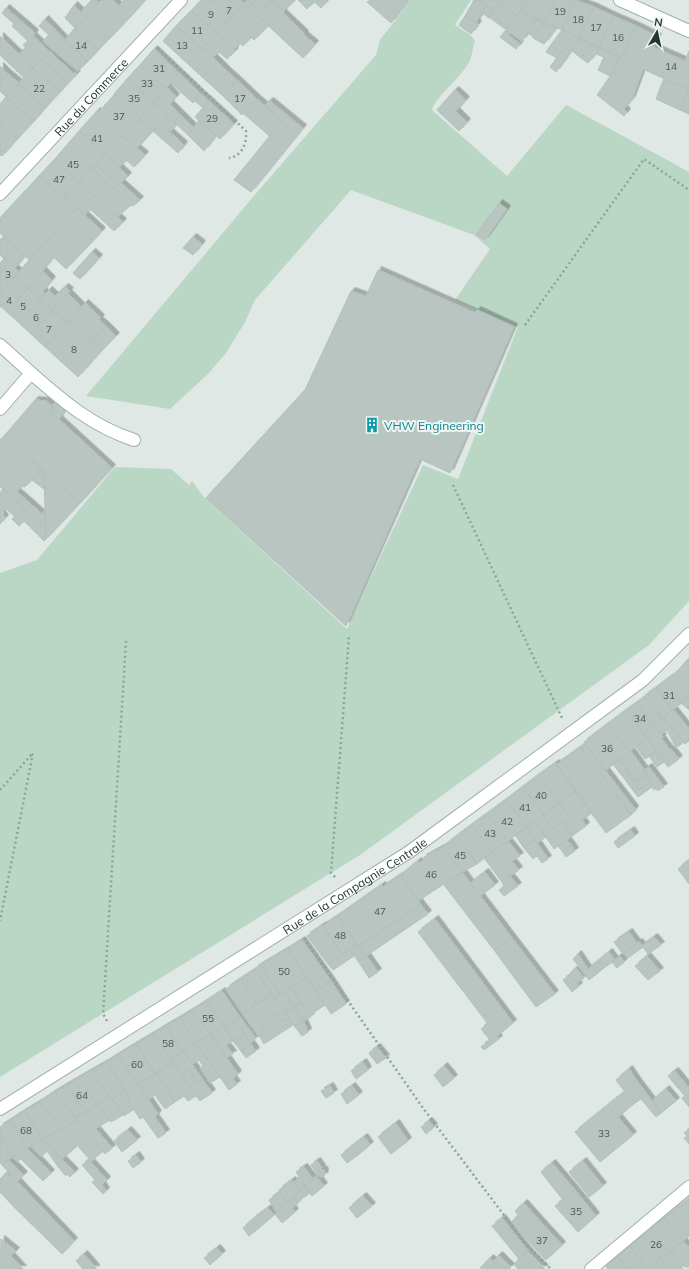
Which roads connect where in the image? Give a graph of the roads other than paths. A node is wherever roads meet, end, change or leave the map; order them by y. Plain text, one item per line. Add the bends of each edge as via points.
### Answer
1 (181, 0) edge
2 (620, 0) edge
3 (689, 31) edge
4 (0, 194) edge
5 (0, 345) edge
6 (31, 373) junction
7 (0, 409) edge
8 (134, 440) dead end
9 (689, 634) edge
10 (0, 1109) edge
11 (689, 1187) edge
12 (591, 1269) edge

1 - 4 street, Rue du Commerce
2 - 3 street
5 - 6 street
6 - 7 street
6 - 8 street via 74,410
9 - 10 street, Rue de la Compagnie Centrale via 643,680 409,852
11 - 12 street

